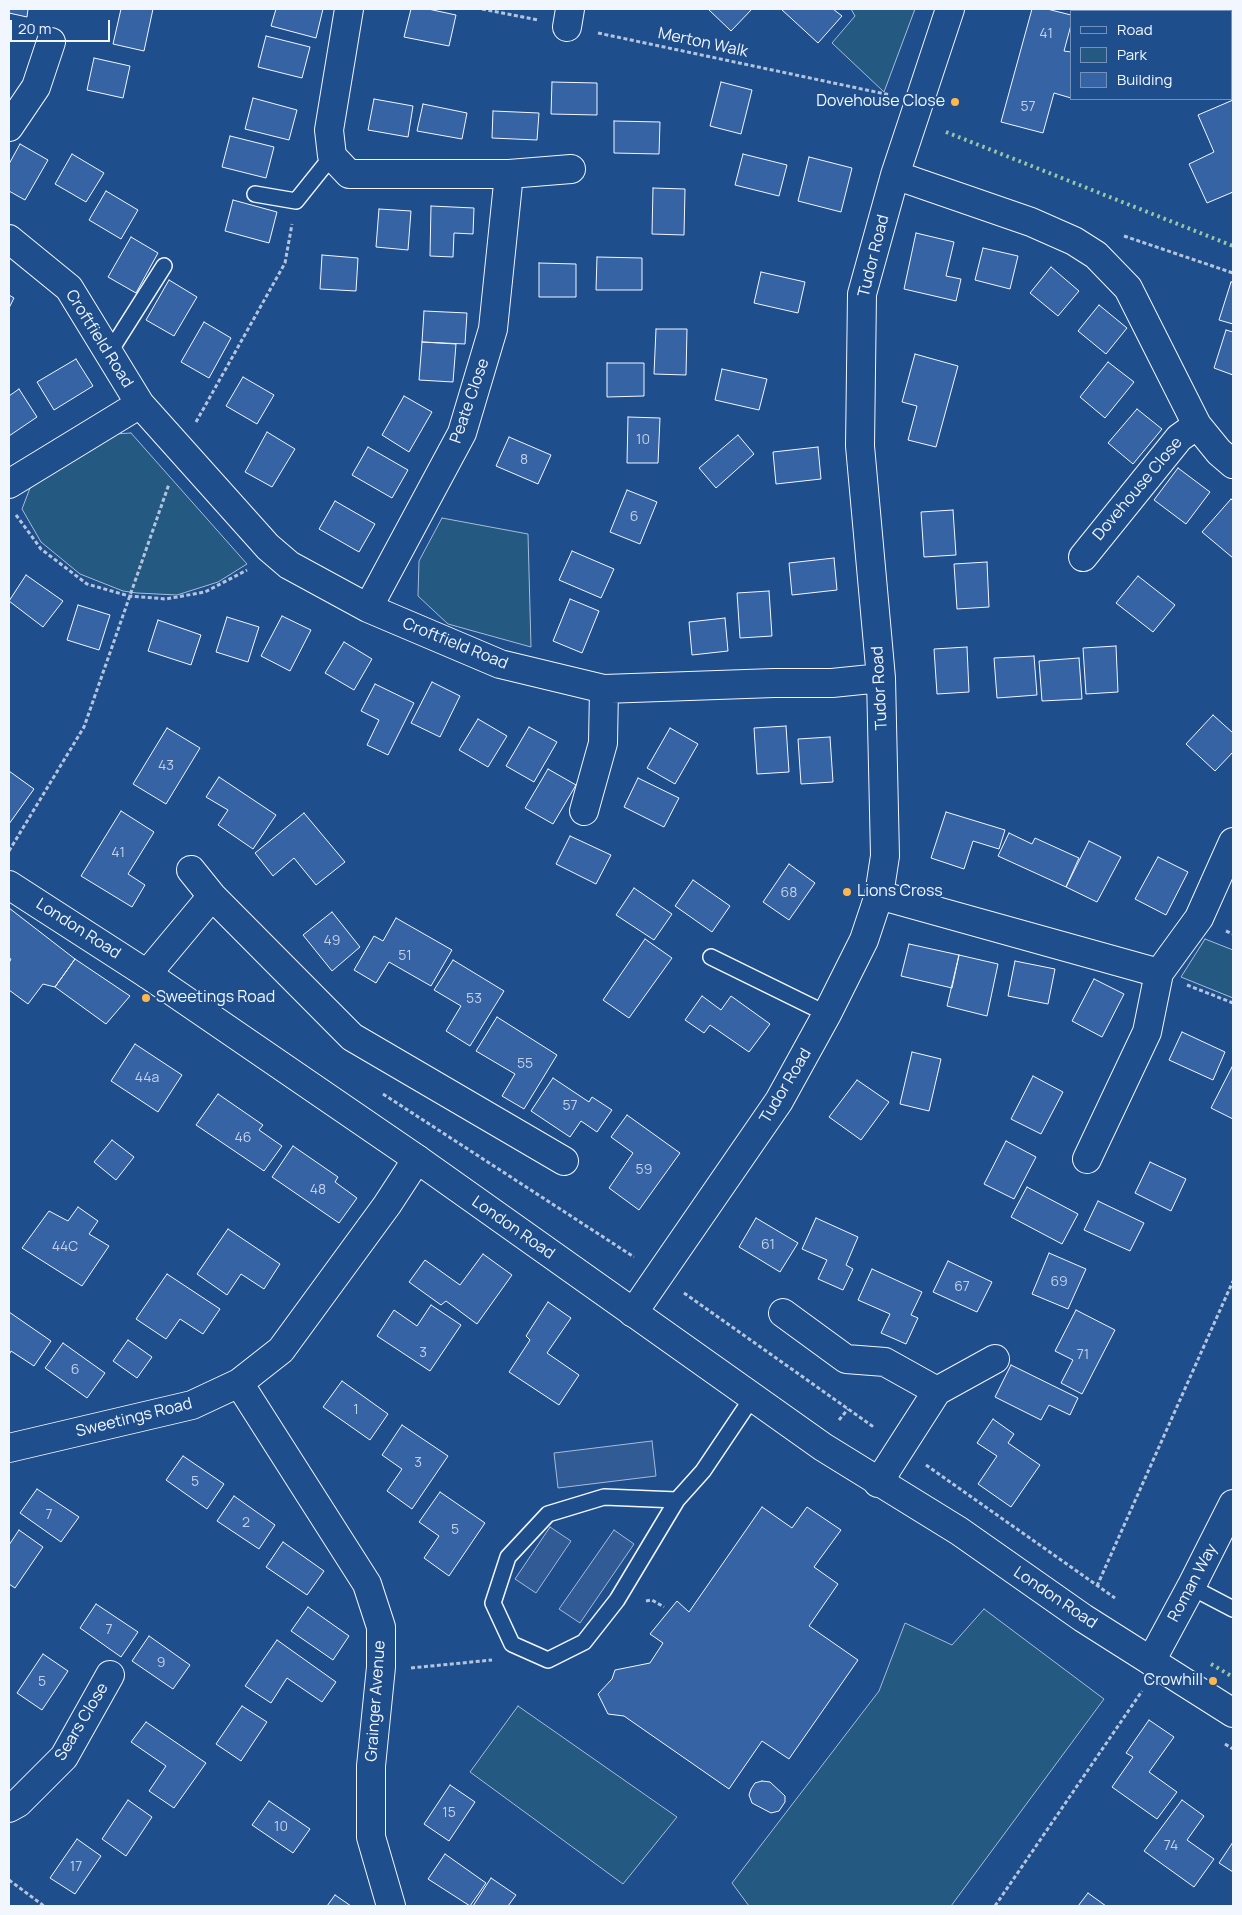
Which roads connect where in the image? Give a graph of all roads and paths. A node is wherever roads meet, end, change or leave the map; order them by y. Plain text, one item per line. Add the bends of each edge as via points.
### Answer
1 (349, 9) edge
2 (482, 9) edge
3 (950, 9) edge
4 (569, 18) edge
5 (50, 43) dead end
6 (919, 101) junction
7 (9, 127) edge
8 (332, 156) junction
9 (571, 168) dead end
10 (509, 174) junction
11 (895, 175) junction
12 (255, 194) dead end
13 (296, 201) junction
14 (1120, 235) dead end
15 (9, 239) edge
16 (164, 266) dead end
17 (1233, 273) edge
18 (109, 353) junction
19 (140, 404) junction
20 (1197, 425) junction
21 (181, 449) junction
22 (1233, 464) edge
23 (10, 496) edge
24 (268, 547) junction
25 (1083, 557) dead end
26 (129, 596) junction
27 (368, 608) junction
28 (881, 678) junction
29 (604, 689) junction
30 (584, 811) dead end
31 (1233, 842) edge
32 (9, 851) edge
33 (191, 870) dead end
34 (9, 885) edge
35 (879, 895) junction
36 (212, 896) junction
37 (711, 958) dead end
38 (1159, 973) junction
39 (147, 974) junction
40 (1233, 1003) edge
41 (827, 1014) junction
42 (380, 1092) dead end
43 (416, 1159) junction
44 (1087, 1160) dead end
45 (564, 1161) dead end
46 (636, 1258) dead end
47 (1233, 1281) edge
48 (682, 1292) dead end
49 (633, 1313) junction
50 (783, 1313) dead end
51 (995, 1359) dead end
52 (239, 1383) junction
53 (937, 1390) junction
54 (752, 1398) junction
55 (880, 1432) dead end
56 (9, 1448) edge
57 (925, 1464) dead end
58 (878, 1483) junction
59 (676, 1500) junction
60 (1233, 1504) edge
61 (1097, 1584) junction
62 (1191, 1587) junction
63 (1233, 1609) edge
64 (1083, 1618) junction
65 (1151, 1660) junction
66 (110, 1675) dead end
67 (1143, 1691) dead end
68 (1233, 1712) edge
69 (9, 1808) edge
70 (9, 1880) edge
71 (44, 1906) edge
72 (391, 1906) edge
73 (995, 1906) edge

1 - 8 street via 329,130
2 - 4 path, Merton Walk
3 - 6 street, Tudor Road
4 - 6 path, Merton Walk
5 - 7 street via 36,87
6 - 11 street, Tudor Road
8 - 10 street via 348,174
8 - 13 lane
9 - 10 street
10 - 27 street, Peate Close via 493,329 462,433
11 - 20 street, Dovehouse Close via 1031,222 1074,241 1096,255 1128,288
11 - 28 street, Tudor Road via 862,294 860,446
12 - 13 lane
13 - 21 path via 285,263
14 - 17 path
15 - 18 street, Croftfield Road via 69,288
16 - 18 lane
18 - 19 street, Croftfield Road
19 - 21 street, Croftfield Road
19 - 23 street, Croftfield Road
20 - 22 street, Dovehouse Close
20 - 25 street, Dovehouse Close via 1179,438
21 - 24 street, Croftfield Road
21 - 26 path
23 - 26 path via 40,548 87,584
24 - 26 path via 245,572 205,592 166,599
24 - 27 street, Croftfield Road via 289,565
26 - 32 path via 84,727
27 - 29 street, Croftfield Road via 500,664
28 - 29 street, Croftfield Road via 832,684 774,682
28 - 35 street, Tudor Road via 885,856
29 - 30 street via 603,743
31 - 38 street via 1199,918
33 - 36 street
34 - 39 street, London Road
35 - 38 street
35 - 41 street, Tudor Road via 864,940
36 - 39 street
36 - 45 street via 352,1037
37 - 41 lane
38 - 40 path
38 - 44 street via 1147,1032
39 - 43 street, London Road
41 - 49 street, Tudor Road via 779,1101
42 - 46 path
43 - 49 street, London Road
43 - 52 street, Sweetings Road via 387,1206 281,1350
47 - 61 path
48 - 55 path
49 - 54 street, London Road
50 - 53 street via 846,1358 885,1362
51 - 53 street
52 - 56 street, Sweetings Road via 192,1405
52 - 72 street, Grainger Avenue via 367,1584 381,1627 381,1667 371,1766 371,1837
53 - 58 street
54 - 58 street, London Road
54 - 59 lane via 703,1471
57 - 61 path
58 - 64 street, London Road via 959,1531
59 - 59 lane via 616,1600 584,1642 548,1660 512,1644 493,1603 508,1557 548,1514 604,1497
60 - 62 street, Roman Way
61 - 64 path
62 - 63 lane
62 - 65 street, Roman Way
64 - 65 street, London Road
65 - 68 street, London Road
66 - 69 street, Sears Close via 64,1757
67 - 73 path
70 - 71 path

